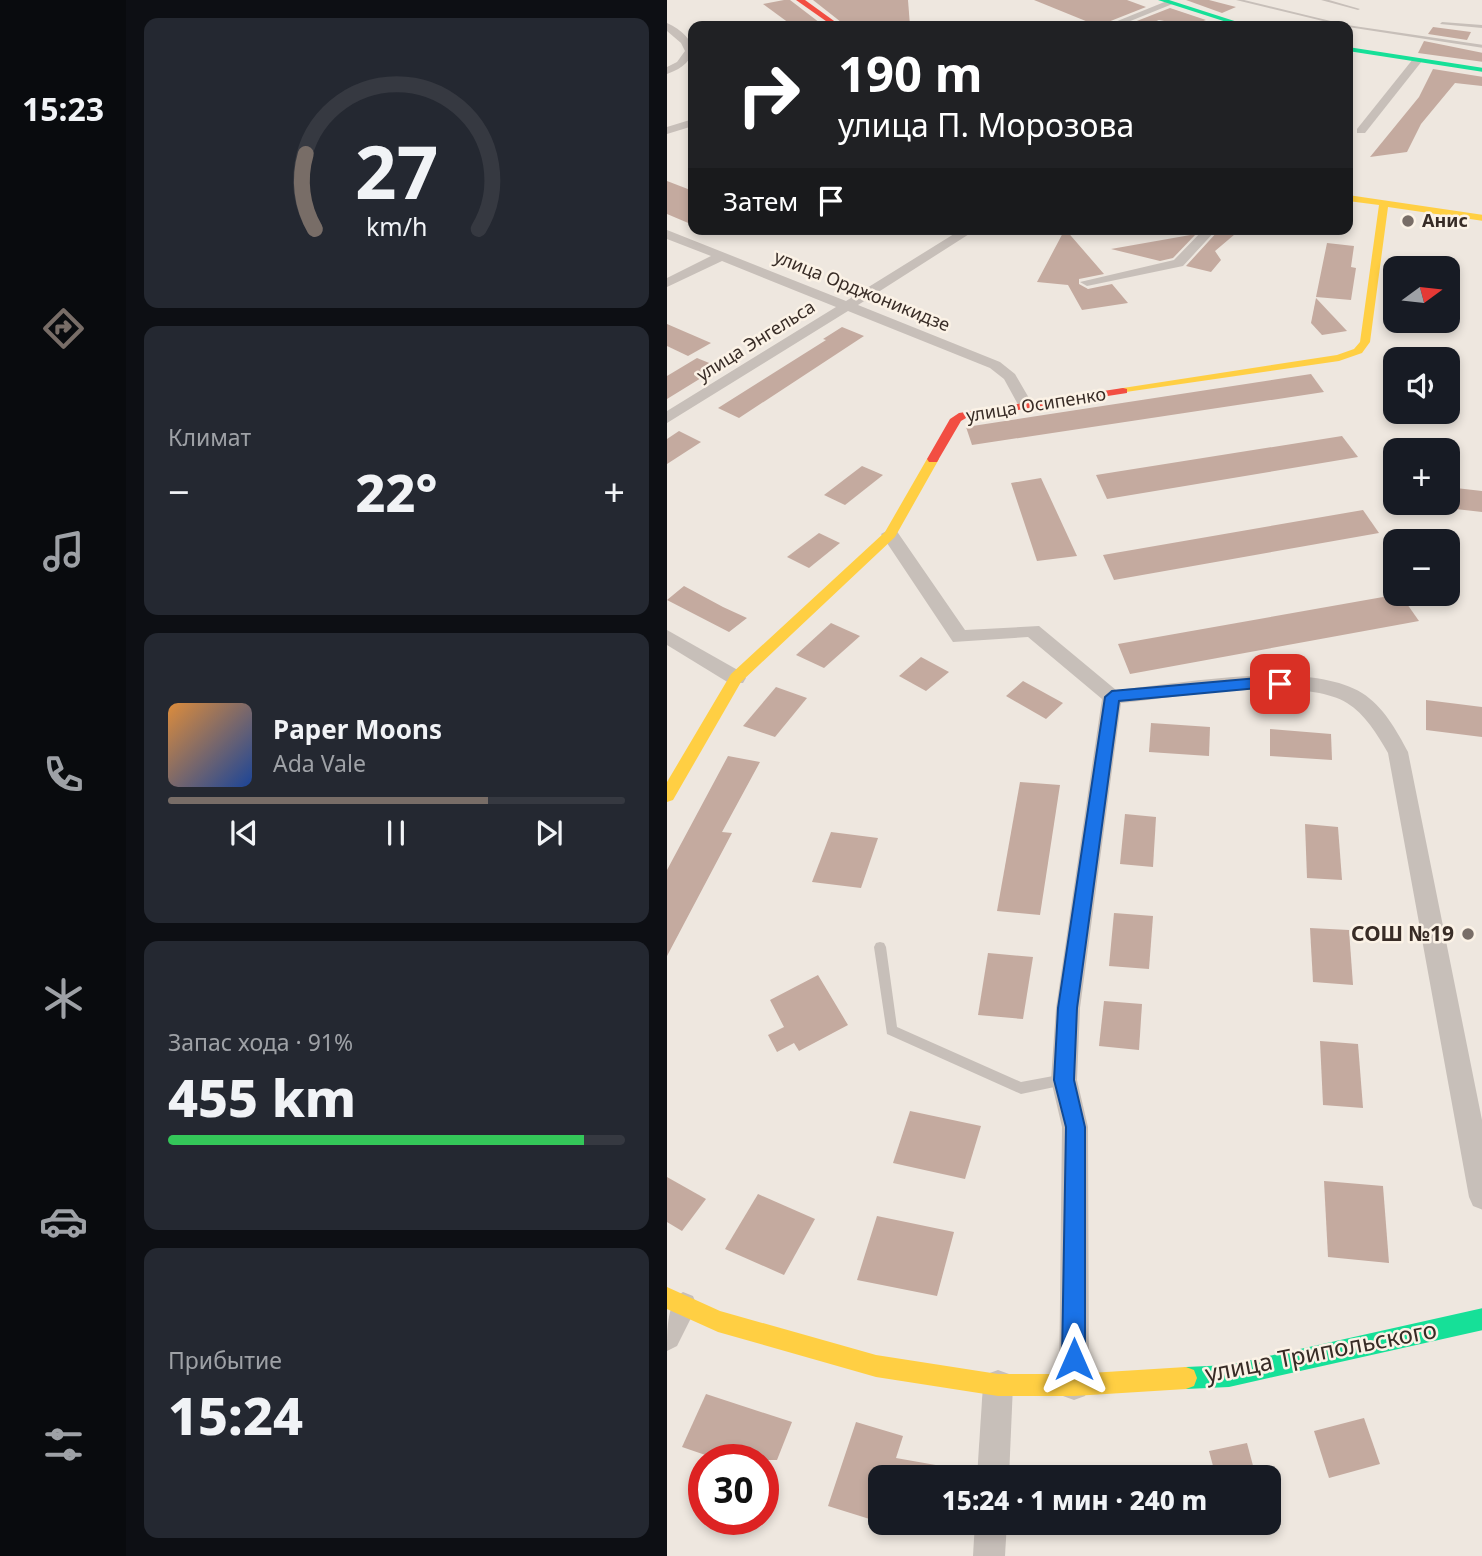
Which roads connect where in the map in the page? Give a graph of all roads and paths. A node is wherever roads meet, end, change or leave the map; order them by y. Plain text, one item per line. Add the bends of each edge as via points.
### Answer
1 (800, 0) edge
2 (1239, 0) edge
3 (1323, 0) edge
4 (1164, 1) edge
5 (1358, 9) dead end
6 (830, 21) edge
7 (1121, 21) edge
8 (1230, 21) edge
9 (1327, 21) edge
10 (1442, 23) dead end
11 (667, 26) edge
12 (1353, 27) edge
13 (1482, 27) edge
14 (1444, 43) junction
15 (688, 47) edge
16 (1482, 47) edge
17 (1353, 50) edge
18 (688, 54) edge
19 (1425, 62) junction
20 (1482, 70) edge
21 (667, 71) edge
22 (688, 124) edge
23 (667, 131) edge
24 (1361, 131) dead end
25 (1353, 199) edge
26 (1384, 204) junction
27 (1482, 218) edge
28 (961, 235) edge
29 (1205, 235) edge
30 (673, 236) edge
31 (721, 256) junction
32 (1087, 282) dead end
33 (667, 283) edge
34 (849, 306) junction
35 (1025, 405) junction
36 (667, 418) edge
37 (890, 534) junction
38 (667, 636) edge
39 (736, 678) junction
40 (1112, 697) junction
41 (667, 796) edge
42 (880, 947) dead end
43 (1064, 1080) junction
44 (1482, 1197) edge
45 (675, 1302) edge
46 (1482, 1318) edge
47 (667, 1336) edge
48 (998, 1385) junction
49 (1074, 1385) junction
50 (994, 1465) edge
51 (990, 1535) edge
52 (989, 1556) edge

1 - 6 street
2 - 9 lane
3 - 5 lane
4 - 7 street
4 - 8 street
10 - 13 lane
11 - 15 street
12 - 14 lane
14 - 16 lane
14 - 19 lane
17 - 19 street
18 - 21 street
19 - 20 street
19 - 24 street
22 - 23 street
25 - 26 street
26 - 27 street
26 - 35 street, улица Осипенко via 1365,342 1358,351 1339,358
28 - 34 street, улица Энгельса
29 - 32 street via 1178,263
30 - 31 street, улица Орджоникидзе
31 - 33 street
31 - 34 street, улица Орджоникидзе
34 - 35 street, улица Орджоникидзе via 995,365 1010,377
34 - 36 street, улица Энгельса
35 - 37 street, улица Осипенко via 956,419
37 - 39 street, улица Осипенко
37 - 40 street via 960,637 1032,630
38 - 39 street
39 - 41 street, улица Осипенко
40 - 43 street via 1068,1008
40 - 44 street via 1258,683 1344,690 1382,723 1398,752
42 - 43 lane via 891,1030 1021,1088
43 - 49 street via 1075,1127
45 - 47 street
45 - 48 street, улица Трипольского via 718,1321 876,1366
46 - 49 street, улица Трипольского via 1229,1376
48 - 49 street, улица Трипольского
48 - 50 street
51 - 52 street

